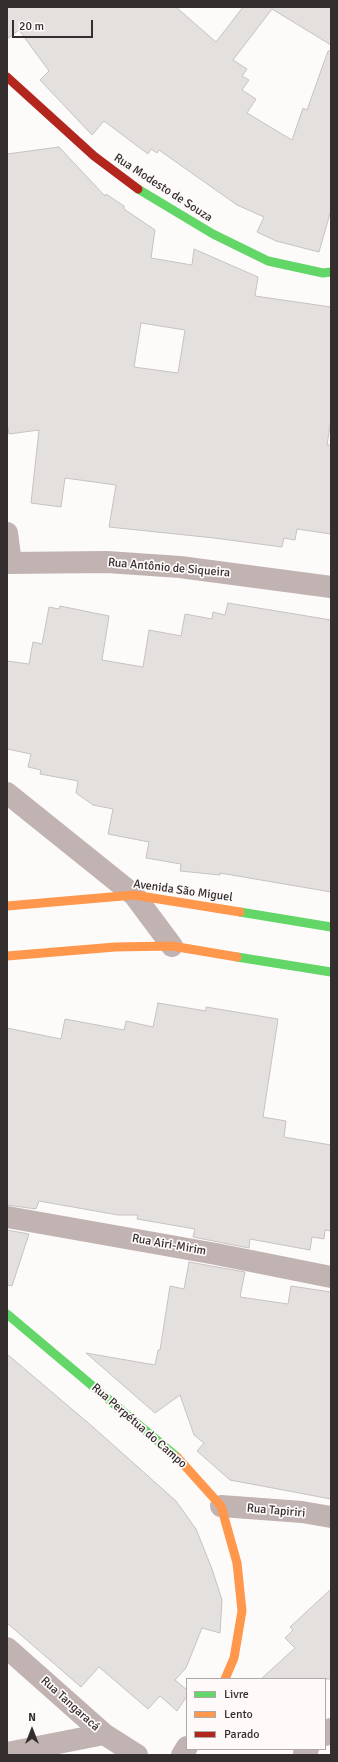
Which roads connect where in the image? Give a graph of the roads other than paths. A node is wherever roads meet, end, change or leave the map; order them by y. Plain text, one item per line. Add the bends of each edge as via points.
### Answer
1 (7, 77) edge
2 (331, 272) edge
3 (7, 534) edge
4 (9, 563) edge
5 (331, 587) edge
6 (7, 793) edge
7 (134, 895) junction
8 (7, 906) edge
9 (331, 927) edge
10 (172, 946) junction
11 (7, 956) edge
12 (331, 972) edge
13 (7, 1217) edge
14 (331, 1277) edge
15 (7, 1314) edge
16 (220, 1506) junction
17 (331, 1518) edge
18 (7, 1648) edge
19 (225, 1678) edge
20 (104, 1734) junction
21 (7, 1753) edge
22 (137, 1755) edge

1 - 2 street, Rua Modesto de Souza via 94,156 161,204 213,234 268,261 323,273
3 - 4 street
4 - 5 street, Rua Antônio de Siqueira via 107,562 180,566
6 - 7 street
7 - 8 street, Avenida São Miguel
7 - 9 street, Avenida São Miguel
7 - 10 street
10 - 11 street via 115,947
10 - 12 street
13 - 14 street, Rua Airi-Mirim
15 - 16 street, Rua Perpétua do Campo via 183,1462
16 - 17 street, Rua Tapiriri via 302,1512
16 - 19 street, Rua Perpétua do Campo via 237,1563 242,1611 234,1658
18 - 20 street, Rua Tangaracá
20 - 21 street
20 - 22 street, Rua Tangaracá

